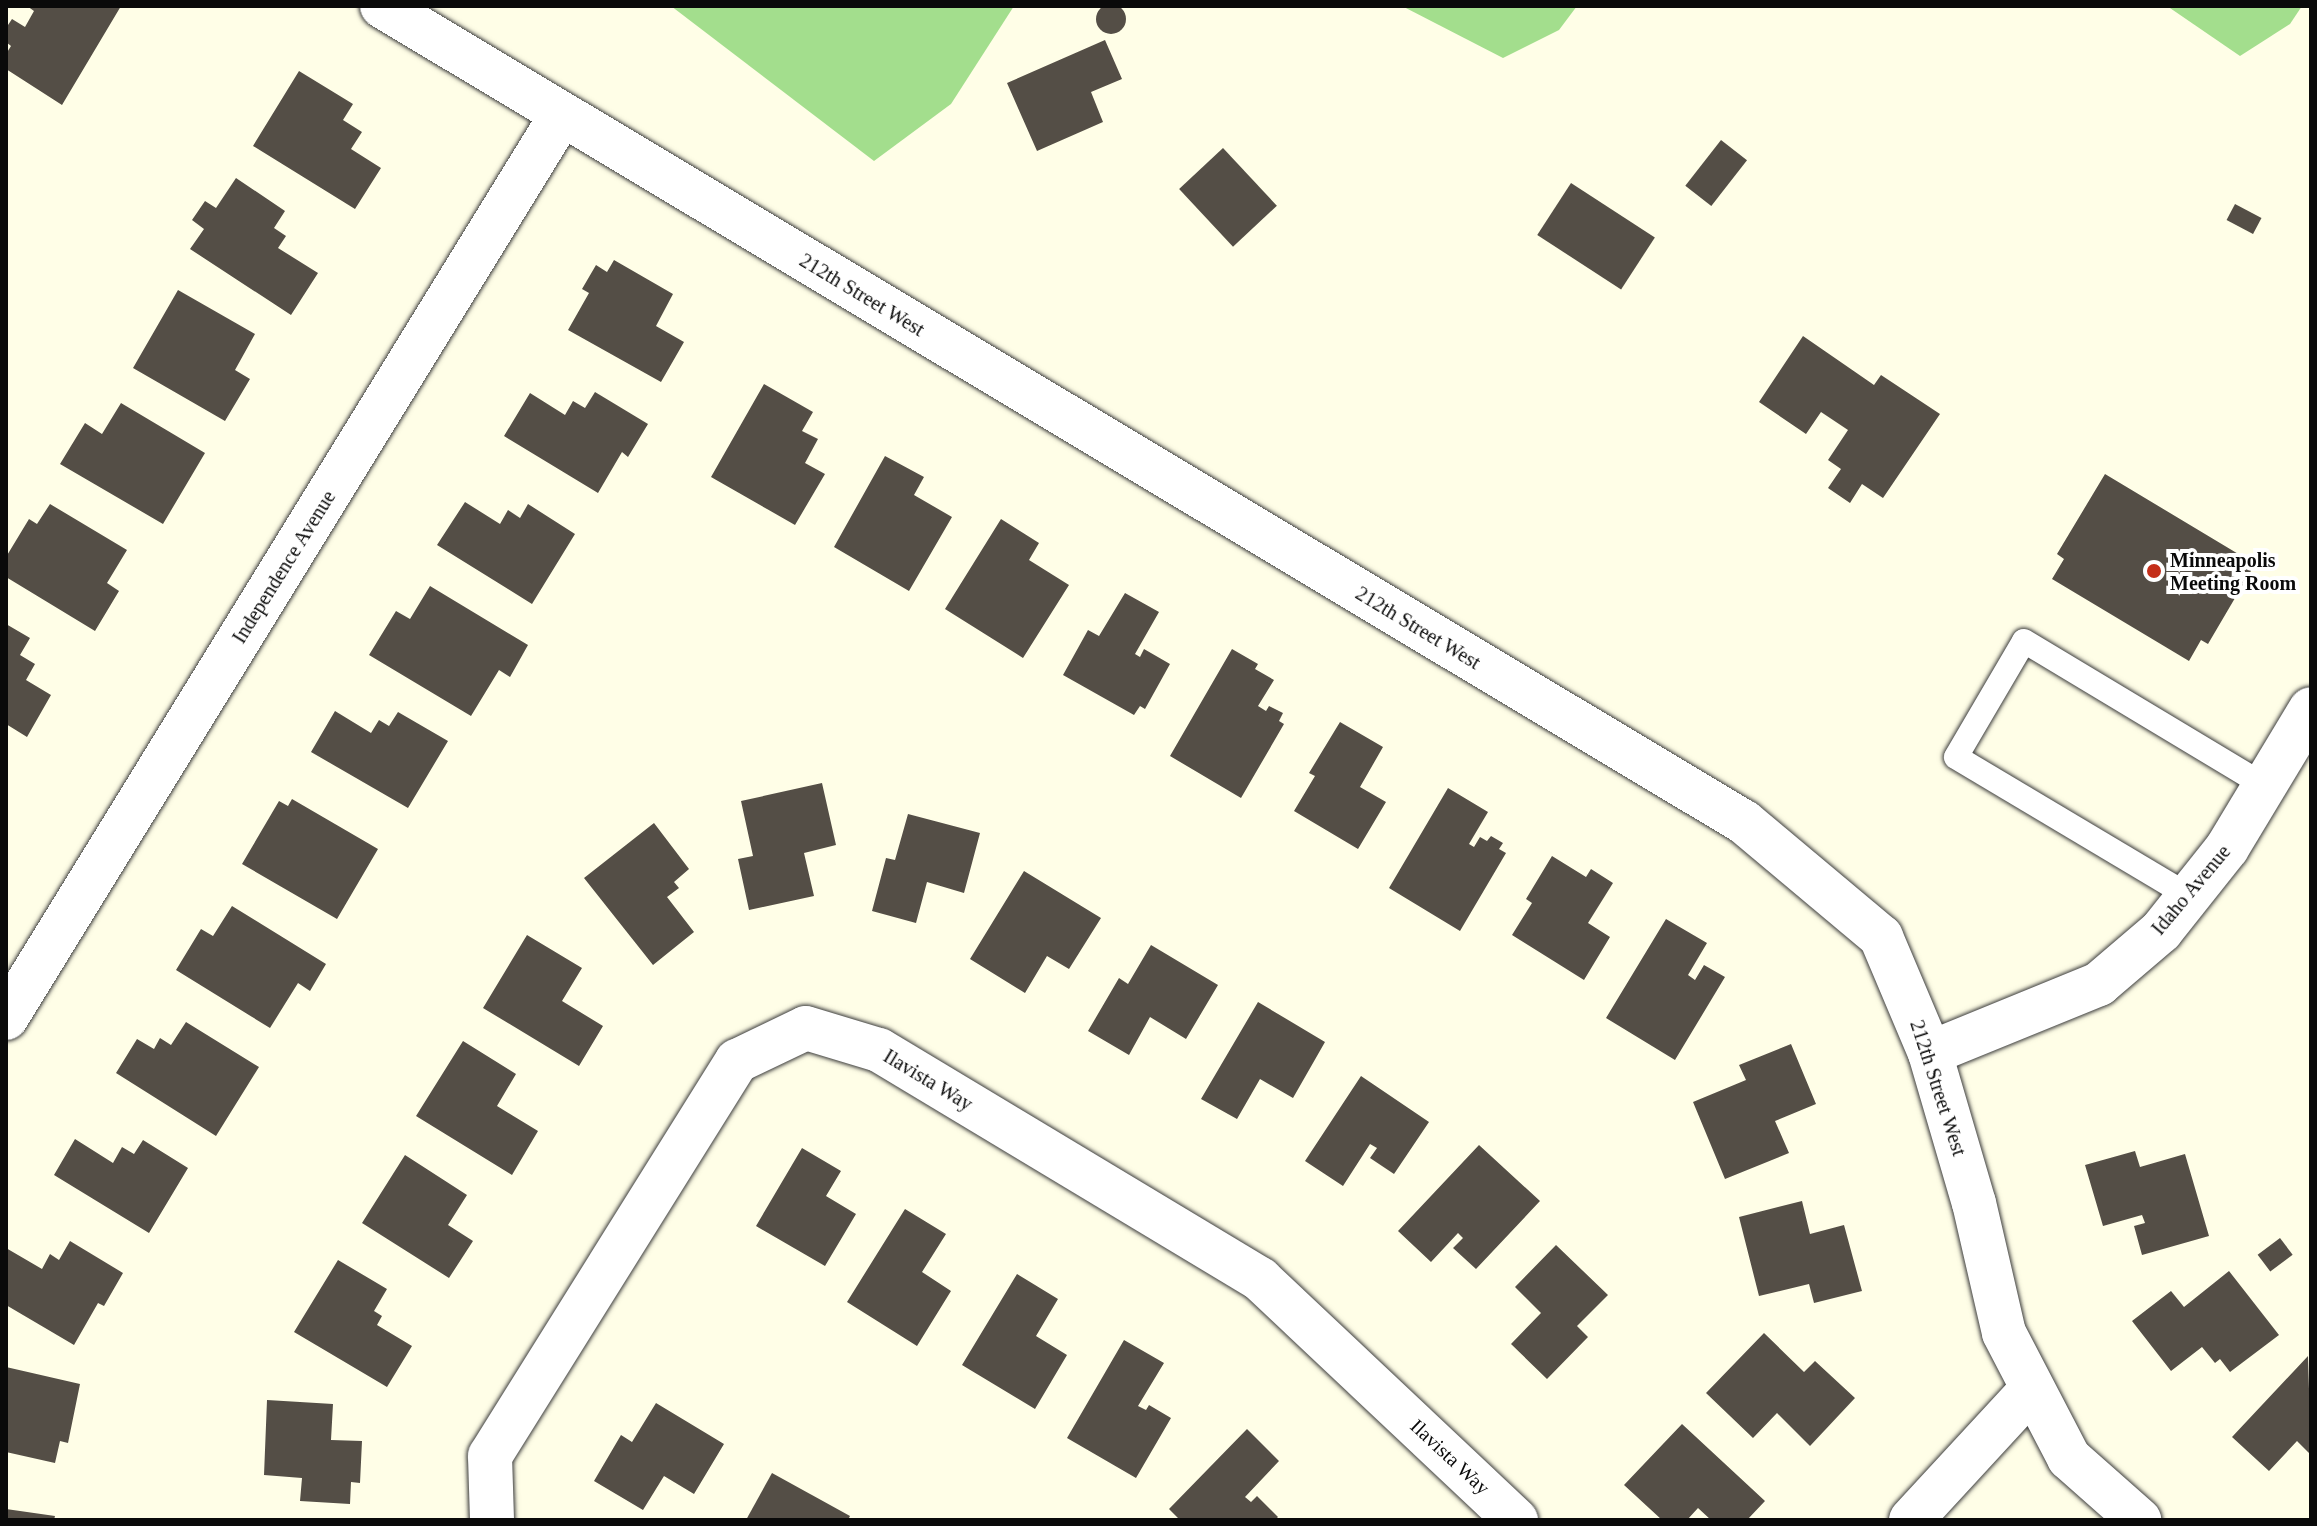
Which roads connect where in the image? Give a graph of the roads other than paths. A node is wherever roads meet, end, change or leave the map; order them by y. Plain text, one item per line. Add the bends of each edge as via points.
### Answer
1 (382, 6) edge
2 (561, 116) junction
3 (2311, 709) edge
4 (2265, 786) junction
5 (2189, 896) junction
6 (6, 1018) edge
7 (1930, 1053) junction
8 (2032, 1389) junction
9 (492, 1520) edge
10 (1516, 1520) edge
11 (1911, 1520) edge
12 (2139, 1520) edge

1 - 2 street, 212th Street West
2 - 6 street, Independence Avenue
2 - 7 street, 212th Street West via 1744,822 1881,937
3 - 4 street, Idaho Avenue
4 - 5 street, Idaho Avenue
4 - 5 lane via 2024,641 1956,757
5 - 7 street, Idaho Avenue via 2161,931 2099,984
7 - 8 street, 212th Street West via 1974,1203 2004,1333
8 - 11 street
8 - 12 street, 212th Street West via 2069,1458
9 - 10 street, Ilavista Way via 490,1456 737,1061 806,1028 879,1050 1260,1279

